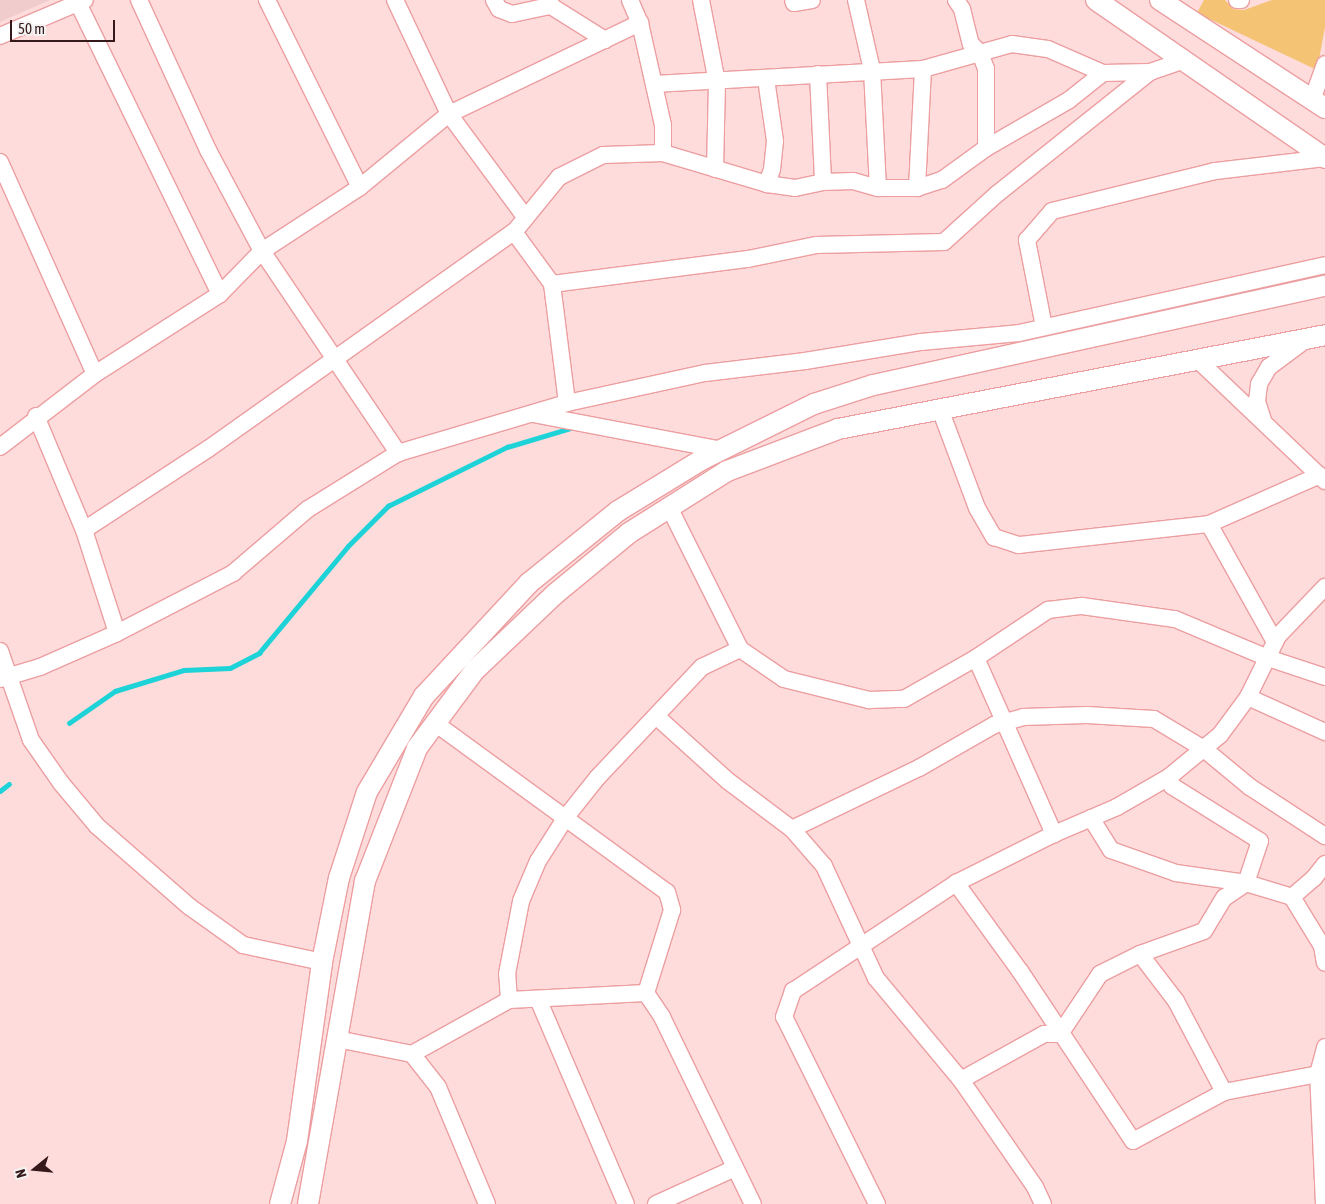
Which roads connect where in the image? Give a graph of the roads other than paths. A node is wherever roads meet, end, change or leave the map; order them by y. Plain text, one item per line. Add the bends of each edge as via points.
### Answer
1 (139, 0) edge
2 (267, 0) edge
3 (395, 0) edge
4 (494, 0) edge
5 (630, 0) edge
6 (702, 0) edge
7 (793, 0) edge
8 (812, 0) edge
9 (856, 0) edge
10 (956, 0) edge
11 (1096, 0) edge
12 (1160, 0) edge
13 (1237, 0) edge
14 (1241, 0) edge
15 (82, 2) edge
16 (550, 3) edge
17 (640, 23) junction
18 (0, 36) edge
19 (605, 40) junction
20 (980, 53) junction
21 (1184, 60) junction
22 (1325, 64) edge
23 (923, 68) junction
24 (872, 70) junction
25 (1150, 72) junction
26 (1103, 73) junction
27 (818, 74) junction
28 (766, 79) junction
29 (717, 82) junction
30 (654, 84) junction
31 (1318, 104) edge
32 (449, 114) junction
33 (986, 148) junction
34 (663, 153) junction
35 (1325, 158) edge
36 (0, 162) edge
37 (715, 169) junction
38 (823, 182) junction
39 (766, 184) junction
40 (360, 187) junction
41 (878, 188) junction
42 (917, 188) junction
43 (526, 218) junction
44 (514, 232) junction
45 (262, 251) junction
46 (1325, 265) edge
47 (552, 284) junction
48 (1325, 286) edge
49 (220, 294) junction
50 (1044, 327) junction
51 (1316, 337) edge
52 (332, 358) junction
53 (1200, 361) junction
54 (95, 374) junction
55 (567, 403) junction
56 (940, 409) junction
57 (531, 414) junction
58 (36, 416) junction
59 (1263, 420) junction
60 (0, 446) edge
61 (722, 450) junction
62 (398, 453) junction
63 (1322, 478) edge
64 (669, 507) junction
65 (1209, 524) junction
66 (84, 530) junction
67 (1325, 587) edge
68 (117, 633) junction
69 (1275, 642) junction
70 (740, 649) junction
71 (0, 651) edge
72 (976, 658) junction
73 (1268, 658) junction
74 (5, 677) edge
75 (1325, 677) edge
76 (1248, 697) junction
77 (656, 716) junction
78 (1007, 722) junction
79 (435, 723) junction
80 (1325, 732) edge
81 (1204, 749) junction
82 (1169, 777) junction
83 (566, 817) junction
84 (1091, 818) junction
85 (792, 829) junction
86 (1054, 834) junction
87 (1325, 836) edge
88 (1325, 864) edge
89 (956, 883) junction
90 (1246, 884) junction
91 (1292, 897) junction
92 (860, 945) junction
93 (1140, 954) junction
94 (322, 962) junction
95 (1325, 963) edge
96 (646, 993) junction
97 (538, 999) junction
98 (509, 1000) junction
99 (1060, 1034) junction
100 (337, 1039) junction
101 (1325, 1047) edge
102 (412, 1054) junction
103 (1318, 1074) junction
104 (961, 1080) junction
105 (1224, 1092) junction
106 (735, 1168) junction
107 (280, 1204) edge
108 (308, 1204) edge
109 (487, 1204) edge
110 (626, 1204) edge
111 (656, 1204) edge
112 (753, 1204) edge
113 (877, 1204) edge
114 (1043, 1204) edge
115 (1324, 1204) edge

1 - 45 street via 208,150
2 - 40 street
3 - 32 street
4 - 16 street via 499,9 512,14
5 - 17 street
6 - 29 street
7 - 8 street via 794,3
9 - 24 street
10 - 20 street via 962,9 971,44
11 - 21 main road
12 - 31 main road
13 - 14 street
15 - 18 street
15 - 49 street
16 - 19 street
17 - 19 street
17 - 30 street
19 - 32 street
20 - 23 street
20 - 26 street via 1012,44 1048,49
20 - 33 street via 986,69
21 - 25 street
21 - 35 main road
22 - 31 street
23 - 24 street
23 - 42 street
24 - 27 street
24 - 41 street
25 - 26 street
25 - 47 street via 997,194 944,242 816,244 748,259
26 - 33 street via 1069,100
27 - 28 street
27 - 38 street
28 - 29 street
28 - 39 street via 775,141 772,170
29 - 30 street
29 - 37 street
30 - 34 street via 663,124
32 - 40 street
32 - 43 street
33 - 42 street via 942,180
34 - 37 street
34 - 43 street via 602,155 560,177
35 - 50 street via 1216,171 1052,211 1027,240
36 - 54 street
37 - 39 street
38 - 39 street via 795,188
38 - 41 street via 853,181
40 - 45 street
41 - 42 street
43 - 44 street
44 - 47 street
44 - 52 street
45 - 49 street
45 - 52 street
46 - 50 street
47 - 55 street
48 - 61 main road via 873,385 814,404
49 - 54 street
50 - 55 street via 705,373
51 - 53 main road
51 - 59 street via 1269,367 1259,384 1257,401
52 - 62 street
52 - 66 street via 208,449
53 - 56 main road
53 - 59 street
54 - 58 street
55 - 57 street
56 - 64 main road via 838,429 727,471
56 - 65 street via 977,508 994,537 1019,545
57 - 61 street
57 - 62 street
58 - 60 street
58 - 66 street
59 - 63 street
61 - 94 main road via 618,511 529,583 424,696 368,792 339,878
62 - 68 street via 308,509 232,573
63 - 65 street
64 - 70 street
64 - 79 main road via 629,533 555,594 475,670
65 - 69 street
66 - 68 street
67 - 69 street
68 - 74 street via 40,667
69 - 73 street
70 - 72 street via 784,679 869,700 904,699
70 - 77 street via 702,667
71 - 74 street
72 - 73 street via 1048,610 1082,606 1175,619
72 - 78 street
73 - 75 street
73 - 76 street
74 - 94 street via 31,740 61,783 98,826 190,907 243,945
76 - 80 street
76 - 81 street via 1220,735
77 - 83 street via 597,778
77 - 85 street via 728,781
78 - 81 street via 1023,717 1087,715 1154,720
78 - 85 street via 994,725 919,768
78 - 86 street
79 - 83 street
79 - 100 main road via 417,748 365,880
81 - 82 street
81 - 87 street via 1250,787
82 - 84 street
82 - 90 street via 1172,786 1260,842
83 - 96 street via 668,892 672,910
83 - 98 street via 538,861 521,901 507,974
84 - 86 street
84 - 90 street via 1111,850 1176,873
85 - 92 street via 824,866
86 - 89 street
88 - 91 street
89 - 92 street
89 - 99 street via 1020,971
90 - 91 street
90 - 93 street via 1224,898 1204,931
91 - 95 street via 1322,946
92 - 104 street via 876,978
92 - 113 street via 793,991 784,1017
93 - 99 street via 1100,974
93 - 105 street via 1176,1001
94 - 107 main road via 297,1141
96 - 97 street
96 - 106 street via 662,1017
97 - 98 street
97 - 110 street
98 - 102 street
99 - 104 street via 1044,1034
99 - 105 street via 1133,1141
100 - 102 street
100 - 108 main road
101 - 103 street
102 - 109 street via 438,1087
103 - 105 street
103 - 115 street
104 - 114 street via 1035,1187
106 - 111 street
106 - 112 street

